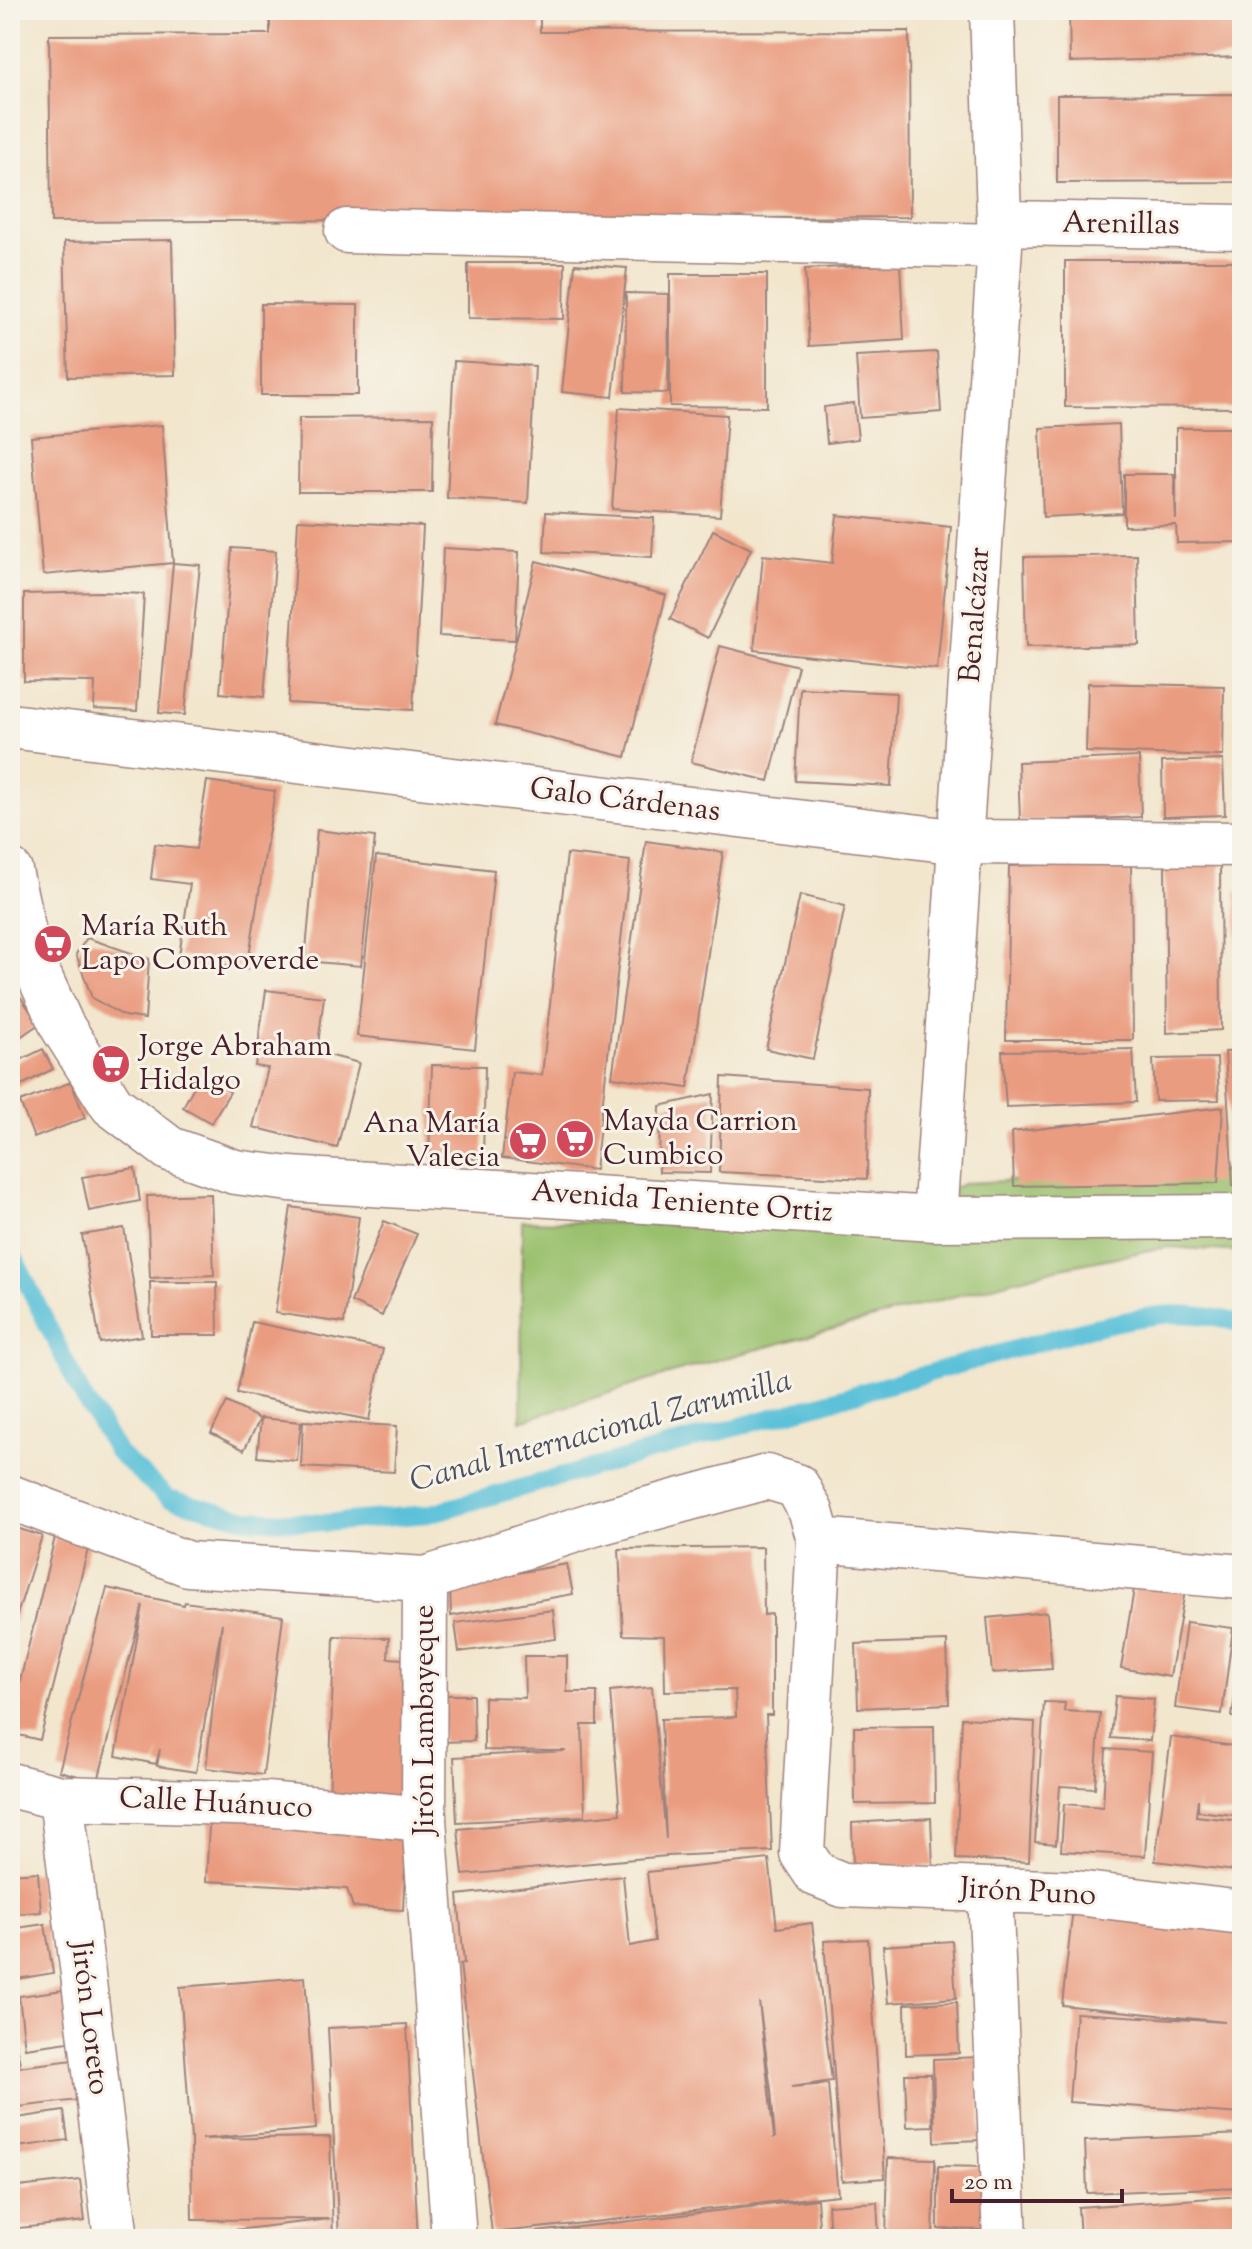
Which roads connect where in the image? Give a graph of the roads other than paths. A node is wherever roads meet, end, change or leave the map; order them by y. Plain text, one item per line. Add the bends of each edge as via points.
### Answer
1 (992, 10) edge
2 (1242, 227) edge
3 (347, 231) dead end
4 (1000, 234) junction
5 (10, 726) edge
6 (961, 842) junction
7 (1242, 844) edge
8 (10, 871) edge
9 (1242, 1217) edge
10 (935, 1219) junction
11 (10, 1497) edge
12 (819, 1540) junction
13 (1242, 1577) edge
14 (425, 1579) junction
15 (10, 1785) edge
16 (61, 1798) junction
17 (424, 1819) junction
18 (990, 1890) junction
19 (1242, 1913) edge
20 (116, 2239) edge
21 (454, 2239) edge
22 (1005, 2239) edge

1 - 4 street, Benalcázar
2 - 4 street, Arenillas
3 - 4 street, Arenillas
4 - 6 street, Benalcázar
5 - 6 street, Galo Cárdenas
6 - 7 street, Galo Cárdenas
6 - 10 street, Benalcázar
8 - 10 street, Avenida Teniente Ortiz via 28,951 62,1026 112,1105 170,1149 235,1172 290,1179
9 - 10 street, Avenida Teniente Ortiz
11 - 14 street, Jirón Lambayeque via 188,1564
12 - 13 street
12 - 14 street via 797,1486 767,1477 594,1524
12 - 18 street, Jirón Puno via 802,1853 816,1874 843,1885
14 - 17 street, Jirón Lambayeque
15 - 16 street, Calle Huánuco
16 - 17 street, Calle Huánuco via 266,1804
16 - 20 street, Jirón Loreto
17 - 21 street, Jirón Lambayeque
18 - 19 street, Jirón Puno via 1077,1893
18 - 22 street

